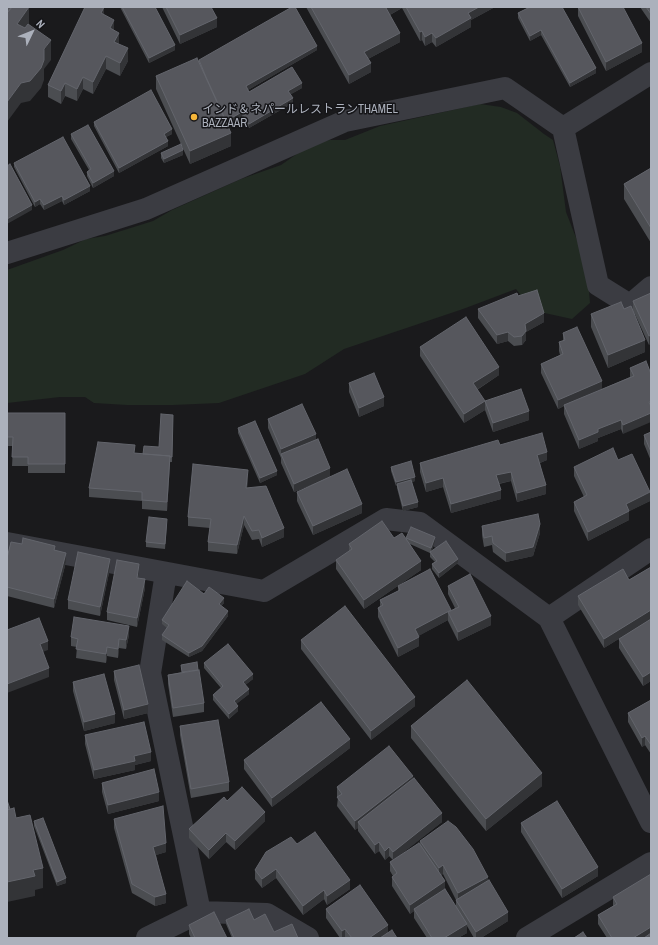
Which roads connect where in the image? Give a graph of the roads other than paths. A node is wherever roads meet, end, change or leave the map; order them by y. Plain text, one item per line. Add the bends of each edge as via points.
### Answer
1 (651, 73) edge
2 (563, 128) junction
3 (7, 253) edge
4 (651, 287) edge
5 (7, 543) edge
6 (651, 549) edge
7 (166, 573) junction
8 (549, 618) junction
9 (651, 822) edge
10 (651, 863) edge
11 (200, 912) junction
12 (147, 938) edge
13 (308, 938) edge
14 (527, 938) edge

1 - 2 street
2 - 3 street via 505,88 344,121 146,209
2 - 4 street via 598,285 630,305
5 - 7 street
6 - 8 street
7 - 8 street via 264,591 386,520 420,523
7 - 11 street via 150,673
8 - 9 street
10 - 14 street
11 - 12 street
11 - 13 street via 267,914

